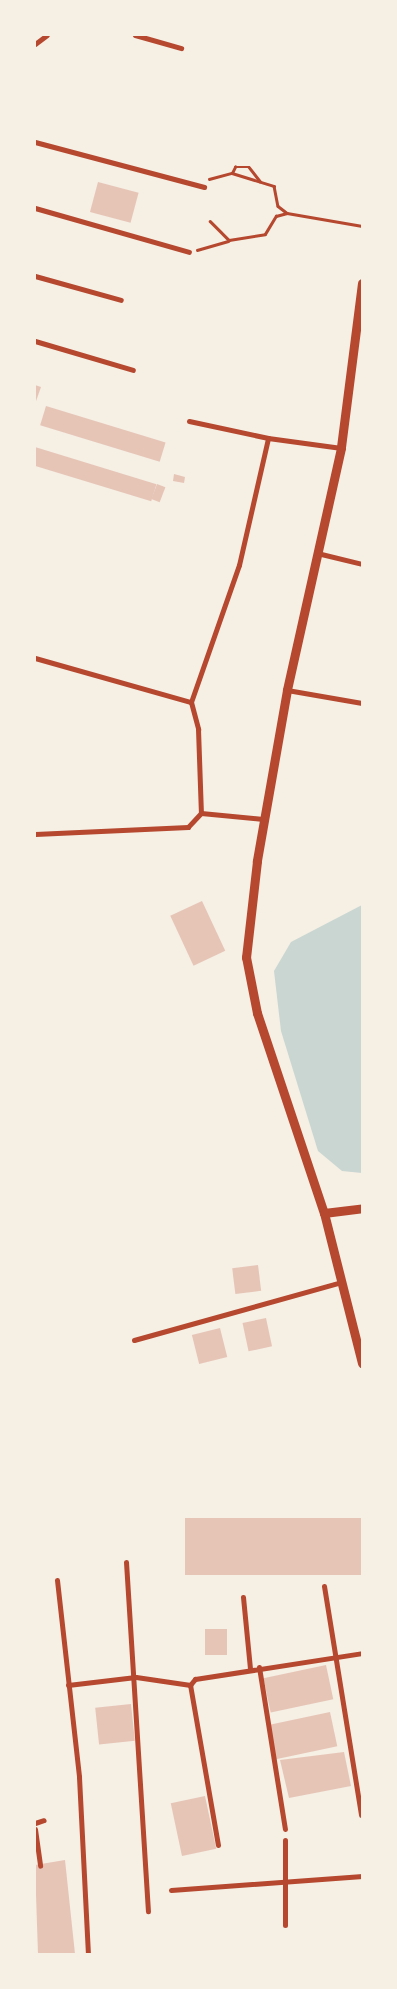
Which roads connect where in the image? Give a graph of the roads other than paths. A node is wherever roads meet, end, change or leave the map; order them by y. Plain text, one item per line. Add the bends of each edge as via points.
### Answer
1 (47, 35) edge
2 (135, 35) edge
3 (35, 44) edge
4 (181, 48) dead end
5 (35, 142) edge
6 (204, 187) road end
7 (35, 208) edge
8 (189, 252) road end
9 (35, 276) edge
10 (362, 283) edge
11 (121, 300) dead end
12 (35, 341) edge
13 (133, 370) dead end
14 (189, 421) dead end
15 (268, 438) junction
16 (341, 448) junction
17 (316, 553) junction
18 (362, 564) edge
19 (35, 658) edge
20 (287, 690) junction
21 (191, 702) junction
22 (362, 703) edge
23 (201, 814) junction
24 (263, 818) junction
25 (35, 834) edge
26 (362, 1208) edge
27 (324, 1213) junction
28 (342, 1282) junction
29 (134, 1340) dead end
30 (362, 1363) edge
31 (126, 1562) dead end
32 (57, 1580) dead end
33 (324, 1586) dead end
34 (243, 1597) dead end
35 (362, 1653) edge
36 (336, 1657) junction
37 (259, 1667) junction
38 (250, 1669) junction
39 (136, 1677) junction
40 (68, 1685) junction
41 (190, 1685) junction
42 (361, 1815) edge
43 (44, 1820) dead end
44 (35, 1822) edge
45 (35, 1829) edge
46 (285, 1829) dead end
47 (285, 1840) dead end
48 (218, 1845) dead end
49 (40, 1866) dead end
50 (362, 1876) edge
51 (285, 1881) junction
52 (171, 1890) dead end
53 (148, 1911) dead end
54 (284, 1925) dead end
55 (88, 1954) edge

1 - 3 street
2 - 4 street
5 - 6 street
7 - 8 street
9 - 11 street
10 - 16 street
12 - 13 street
14 - 15 street
15 - 16 street
15 - 21 street via 239,565
16 - 17 street
17 - 18 street
17 - 20 street
19 - 21 street
20 - 22 street
20 - 24 street
21 - 23 street via 198,729
23 - 24 street
23 - 25 street via 188,827
24 - 27 street via 246,970
26 - 27 street
27 - 28 street
28 - 29 street
28 - 30 street
31 - 39 street
32 - 40 street
33 - 36 street
34 - 38 street
35 - 36 street
36 - 37 street
36 - 42 street
37 - 38 street
37 - 46 street
38 - 41 street via 195,1679
39 - 40 street
39 - 41 street
39 - 53 street
40 - 55 street via 79,1777
41 - 48 street
43 - 44 street
45 - 49 street
47 - 51 street
50 - 51 street
51 - 52 street
51 - 54 street

